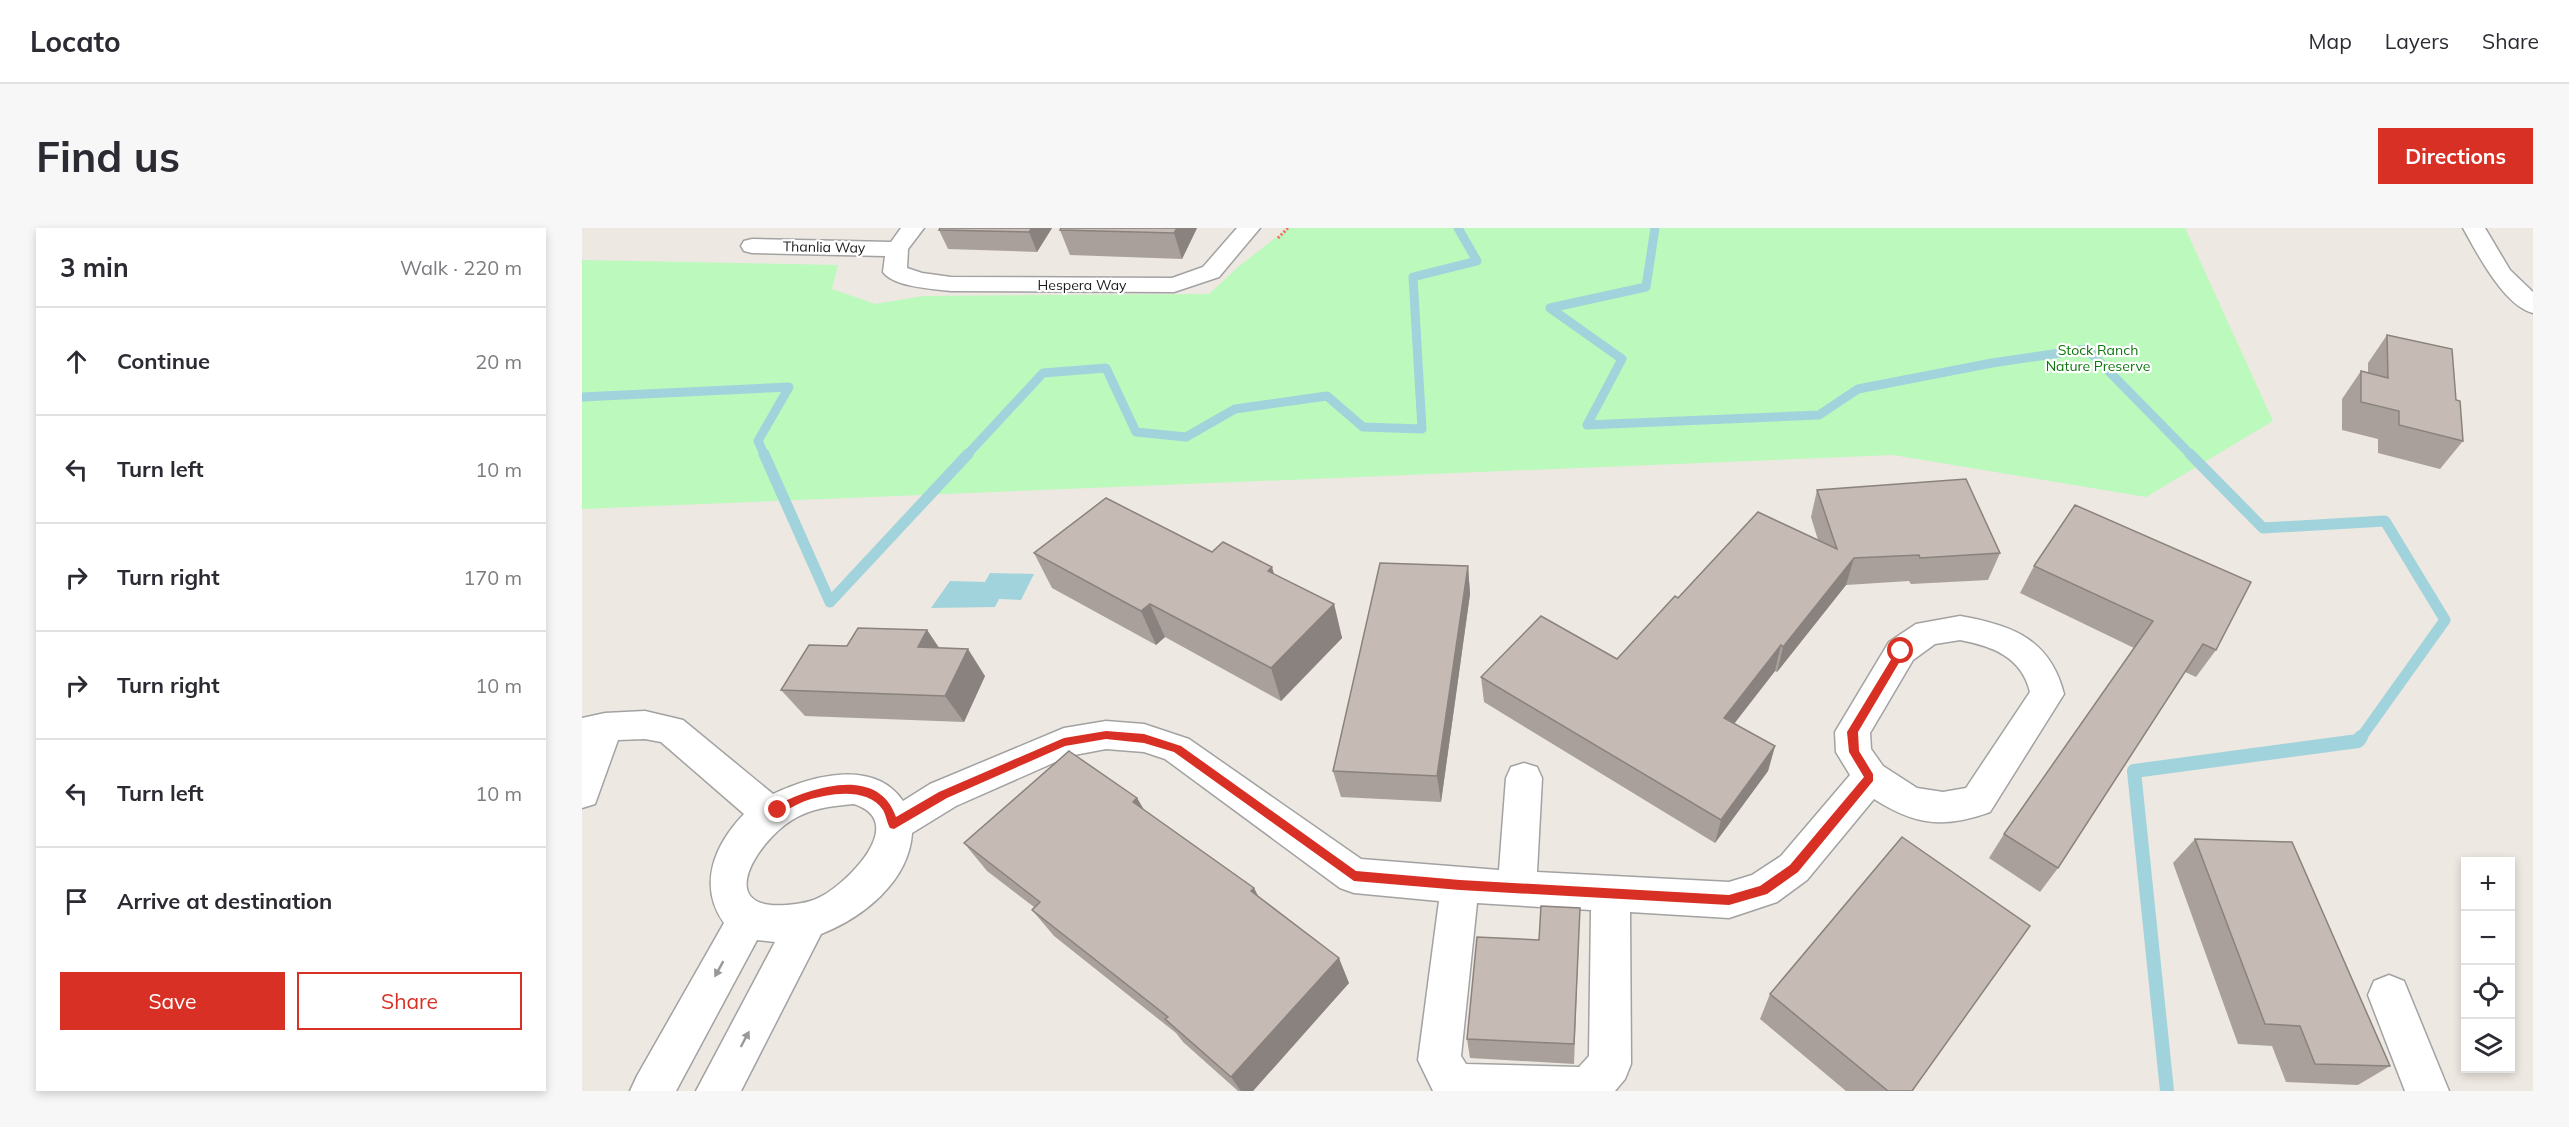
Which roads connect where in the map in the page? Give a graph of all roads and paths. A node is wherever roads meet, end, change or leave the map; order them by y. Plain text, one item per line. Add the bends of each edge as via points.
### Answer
1 (913, 228) edge
2 (1249, 228) edge
3 (2474, 228) edge
4 (752, 246) dead end
5 (897, 249) junction
6 (2533, 306) edge
7 (594, 730) edge
8 (1870, 777) junction
9 (1524, 778) dead end
10 (582, 793) edge
11 (771, 815) junction
12 (894, 825) junction
13 (1460, 885) junction
14 (1516, 887) junction
15 (1611, 894) junction
16 (748, 918) junction
17 (807, 921) junction
18 (2390, 995) dead end
19 (652, 1091) edge
20 (718, 1091) edge
21 (2427, 1091) edge

1 - 5 street
2 - 5 street, Hespera Way via 1211,272 1174,285 951,284 918,280 895,272
3 - 6 street via 2501,274
4 - 5 street, Thanlia Way
7 - 10 street
7 - 11 street via 645,725 671,730
8 - 8 street via 1909,802 1943,808 1977,801 2047,694 2040,672 2023,651 1989,632 1960,628 1927,633 1901,651 1852,732 1854,752
8 - 15 street via 1794,868 1763,890 1729,900
9 - 14 street
11 - 12 street via 804,796 854,789 874,795 888,807
11 - 16 street via 738,849 729,871 728,892 736,910
12 - 13 street via 943,795 1064,742 1106,735 1144,738 1177,749 1354,876
12 - 17 street via 892,845 881,869 861,891 836,909
13 - 14 street
13 - 15 street via 1439,1060 1454,1085 1589,1089 1603,1073 1610,1064
14 - 15 street
16 - 17 street via 778,926
16 -> 19 street
20 -> 17 street
18 - 21 street

